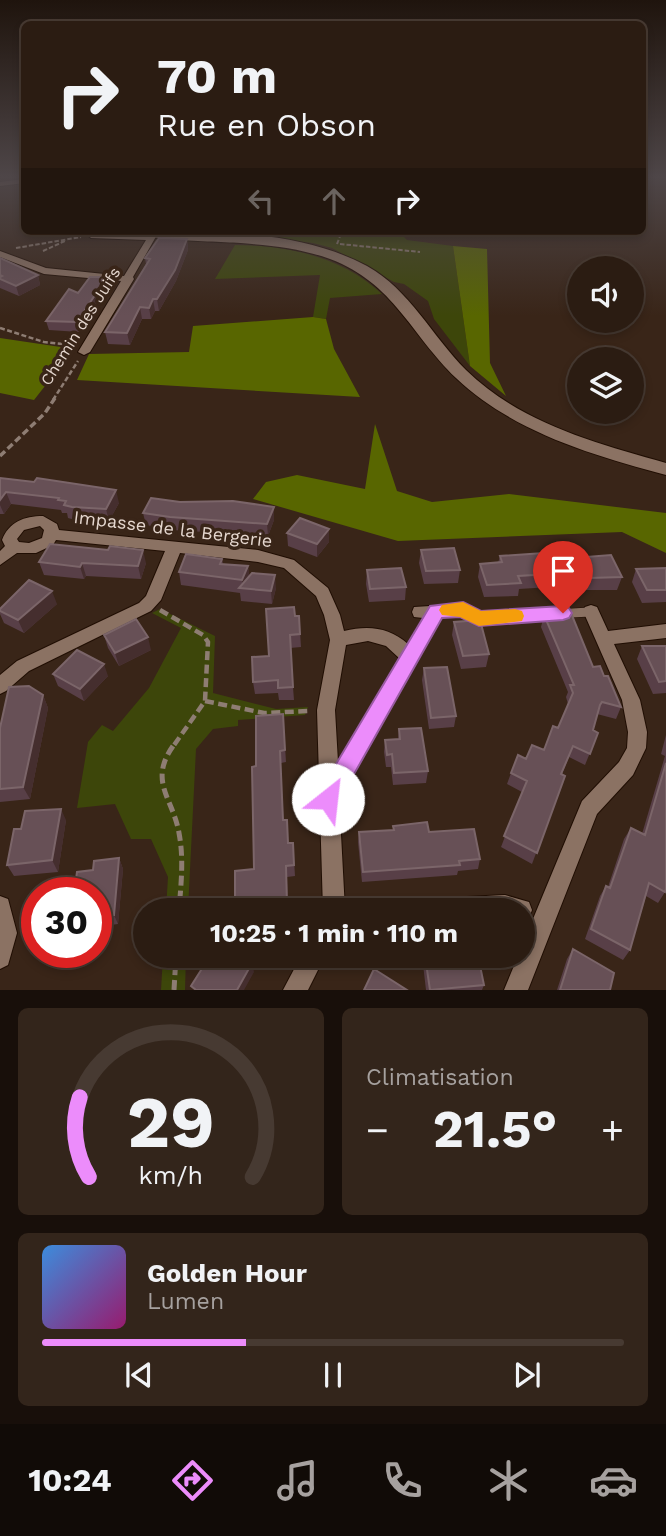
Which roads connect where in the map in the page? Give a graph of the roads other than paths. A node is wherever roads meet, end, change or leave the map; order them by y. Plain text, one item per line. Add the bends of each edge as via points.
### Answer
1 (151, 235) edge
2 (167, 235) edge
3 (0, 254) edge
4 (129, 279) junction
5 (84, 352) road end
6 (666, 468) edge
7 (52, 534) junction
8 (13, 547) junction
9 (174, 548) junction
10 (0, 559) edge
11 (463, 610) joint
12 (591, 611) joint
13 (666, 631) edge
14 (603, 638) junction
15 (338, 640) junction
16 (408, 656) junction
17 (0, 686) edge
18 (328, 799) junction
19 (333, 898) edge
20 (535, 904) edge
21 (0, 907) edge
22 (0, 957) edge
23 (307, 968) edge
24 (520, 968) edge
25 (295, 990) edge
26 (516, 990) edge

1 - 4 street, Chemin des Juifs
2 - 6 main road via 259,241 343,260 382,282 462,374 508,410 550,431
3 - 4 street via 44,271
4 - 5 street, Chemin des Juifs
7 - 8 street, Impasse de la Bergerie via 31,550
7 - 8 street, Impasse de la Bergerie via 43,521 27,522 10,535
7 - 9 street, Impasse de la Bergerie
8 - 10 street, Impasse de la Bergerie
9 - 15 street, Impasse de la Bergerie via 258,556 289,564 322,592
9 - 17 street via 145,607 23,666
11 - 12 lane via 479,618
11 - 16 street via 428,612
12 - 14 street
13 - 14 street
14 - 20 street via 635,713 639,741 629,764 590,808
15 - 16 street via 363,633 382,635
15 - 18 street via 326,710
16 - 18 street
18 - 19 street
21 - 22 street via 5,933
23 - 25 street
24 - 26 street

